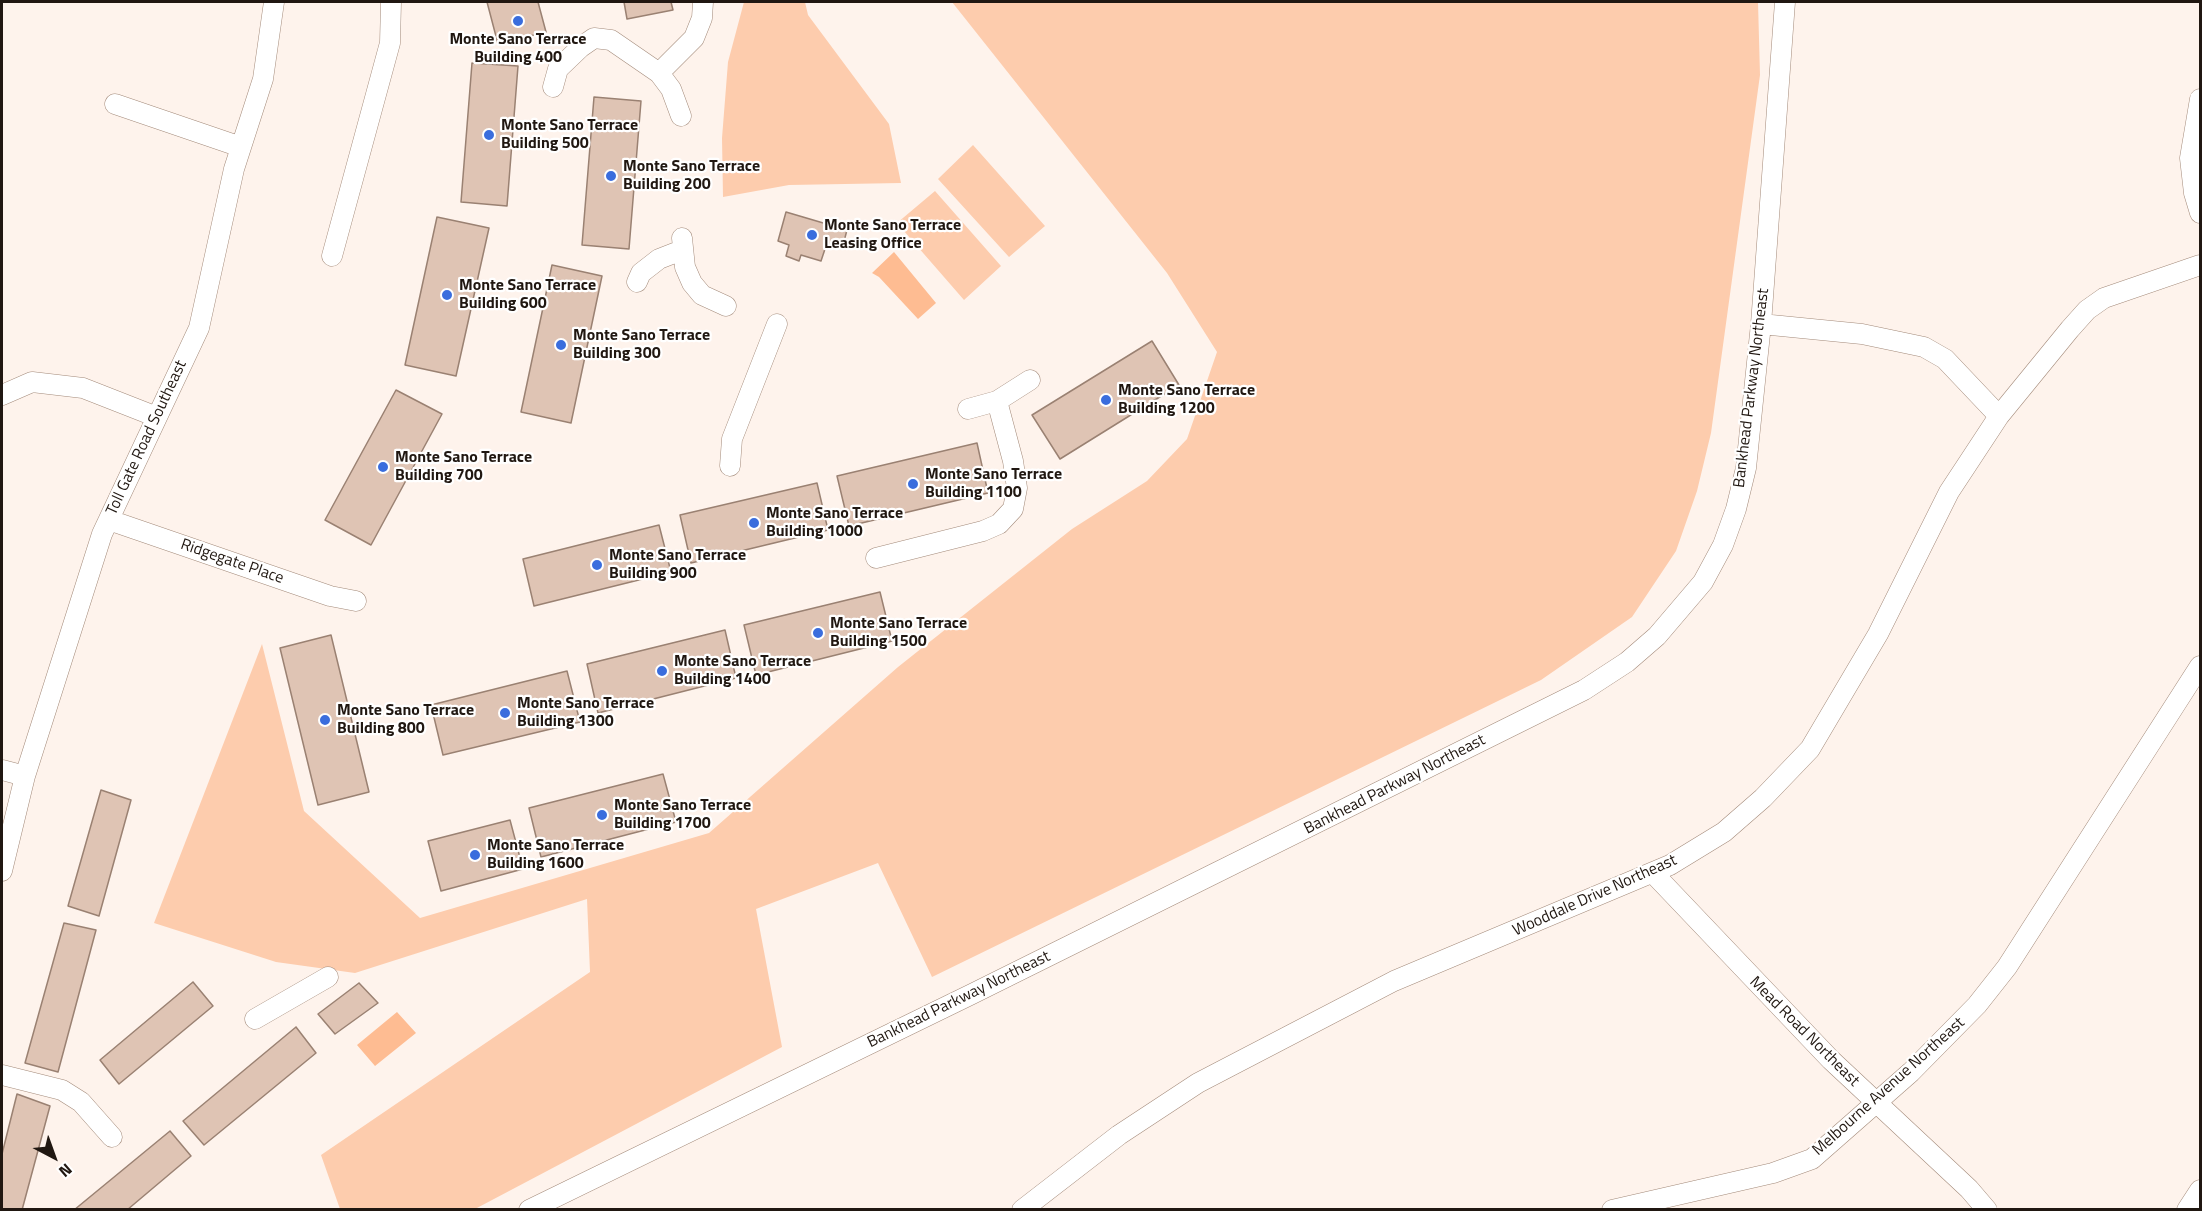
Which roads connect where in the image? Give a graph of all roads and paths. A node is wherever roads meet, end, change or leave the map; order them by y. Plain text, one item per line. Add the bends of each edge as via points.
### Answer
1 (274, 2) edge
2 (391, 2) edge
3 (703, 2) edge
4 (1785, 2) edge
5 (659, 73) junction
6 (553, 87) dead end
7 (2200, 99) edge
8 (115, 104) dead end
9 (681, 116) dead end
10 (241, 147) junction
11 (2200, 213) edge
12 (332, 256) dead end
13 (2200, 265) edge
14 (637, 282) dead end
15 (726, 306) dead end
16 (777, 324) dead end
17 (1761, 324) junction
18 (1030, 380) dead end
19 (2, 395) edge
20 (997, 401) junction
21 (968, 409) dead end
22 (1999, 416) junction
23 (157, 417) junction
24 (730, 466) dead end
25 (109, 520) junction
26 (876, 558) dead end
27 (356, 601) dead end
28 (2200, 666) edge
29 (2, 770) edge
30 (25, 776) junction
31 (2, 871) edge
32 (1653, 873) junction
33 (328, 977) dead end
34 (255, 1019) dead end
35 (2, 1074) edge
36 (1876, 1103) junction
37 (112, 1137) dead end
38 (2200, 1190) edge
39 (529, 1209) edge
40 (1022, 1209) edge
41 (1612, 1209) edge
42 (1987, 1209) edge
43 (2187, 1209) edge

1 - 10 street, Toll Gate Road Southeast via 263,79
2 - 12 street via 390,43
3 - 5 street via 694,38
4 - 17 street, Bankhead Parkway Northeast
5 - 6 street via 611,40 594,38 558,69
5 - 9 street via 671,88
7 - 11 street via 2190,158
8 - 10 street
10 - 23 street, Toll Gate Road Southeast via 199,328
13 - 22 street, Wooddale Drive Northeast via 2104,298 2087,310
14 - 15 street via 641,273 682,244 692,283 702,295
16 - 24 street via 732,440
17 - 22 street via 1862,334 1924,347 1945,359
17 - 39 street, Bankhead Parkway Northeast via 1746,468 1723,545 1684,607 1627,662 1584,690 1308,828
18 - 20 street
19 - 23 street via 32,382 83,388
20 - 21 street
20 - 26 street via 1017,488 1013,509 999,524 984,531
22 - 32 street, Wooddale Drive Northeast via 1949,492 1878,634 1810,749 1724,832
23 - 25 street, Toll Gate Road Southeast
25 - 27 street, Ridgegate Place via 330,596
25 - 30 street, Toll Gate Road Southeast
28 - 36 street, Melbourne Avenue Northeast via 2007,967 1977,1005
29 - 30 street
30 - 31 street, Toll Gate Road Southeast
32 - 36 street, Mead Road Northeast
32 - 40 street, Wooddale Drive Northeast via 1394,981 1198,1083 1119,1135
33 - 34 street
35 - 37 street via 62,1090 81,1102
36 - 41 street, Melbourne Avenue Northeast via 1812,1159 1773,1173
36 - 42 street, Mead Road Northeast
38 - 43 street

